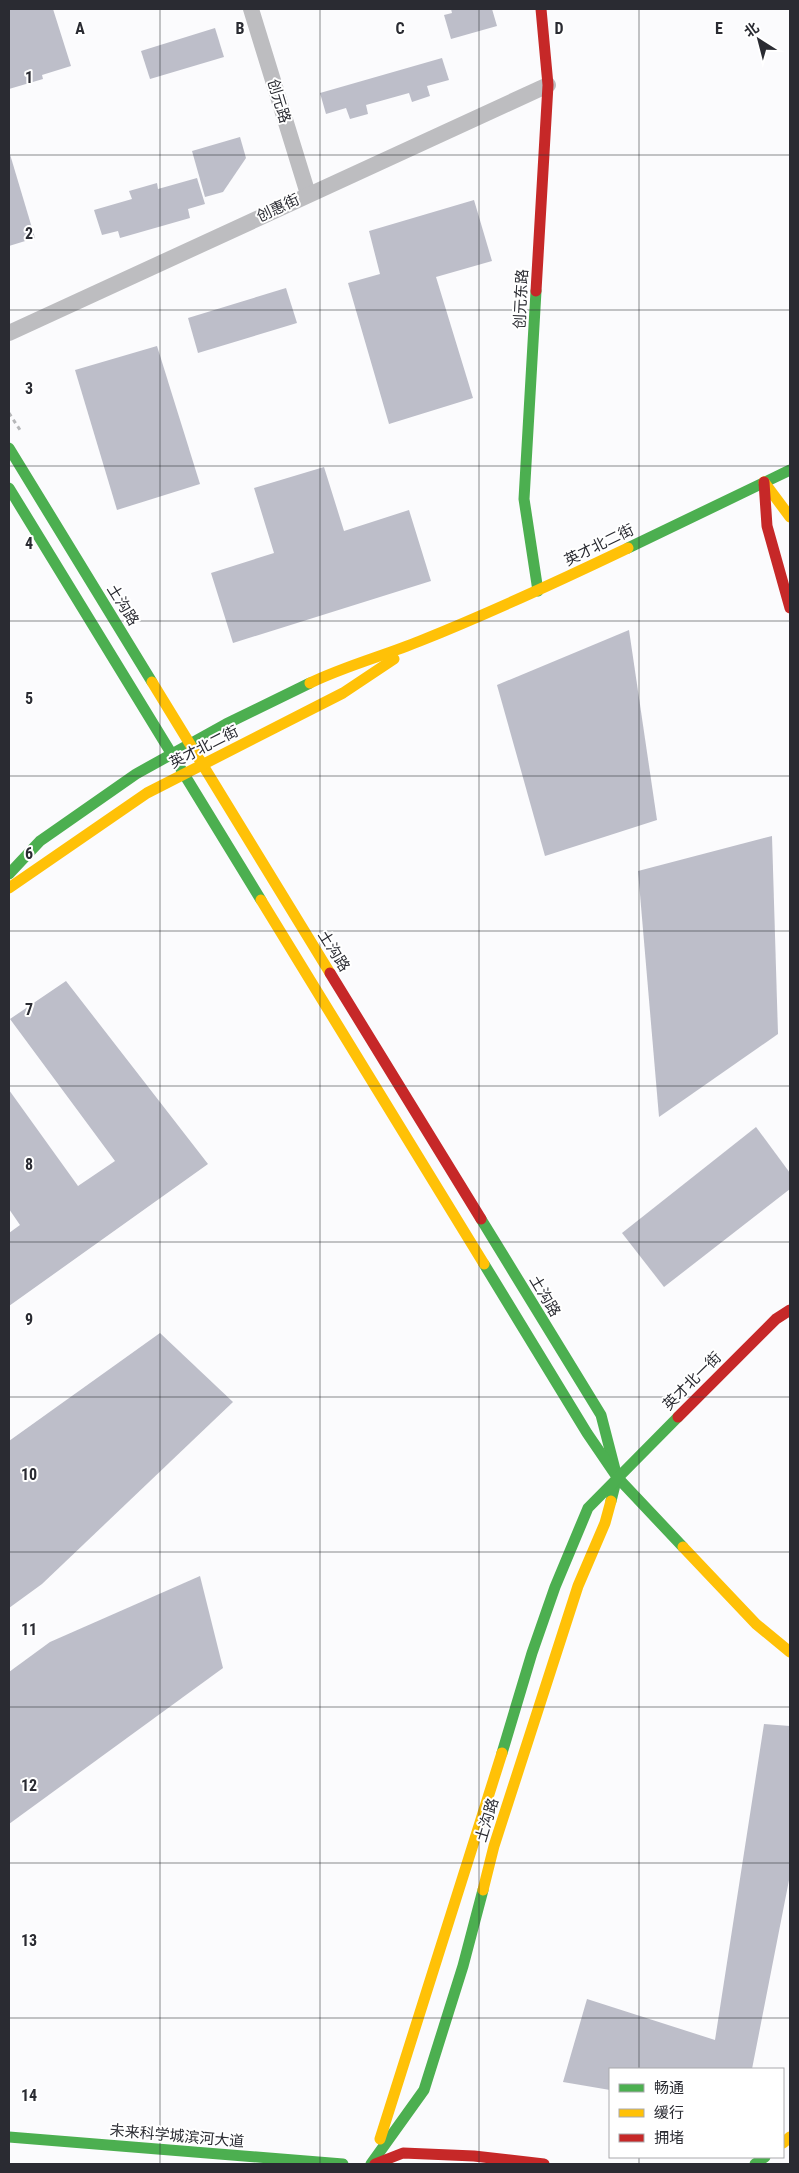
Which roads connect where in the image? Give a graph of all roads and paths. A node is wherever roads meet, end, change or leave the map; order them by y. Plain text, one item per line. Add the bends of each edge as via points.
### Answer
1 (251, 9) edge
2 (541, 9) edge
3 (548, 85) junction
4 (308, 194) junction
5 (9, 333) edge
6 (9, 448) edge
7 (790, 470) edge
8 (764, 482) junction
9 (9, 488) edge
10 (790, 517) edge
11 (538, 590) junction
12 (790, 608) edge
13 (418, 642) junction
14 (190, 744) junction
15 (171, 754) junction
16 (202, 765) junction
17 (184, 774) junction
18 (9, 874) edge
19 (9, 888) edge
20 (790, 1310) edge
21 (617, 1477) junction
22 (790, 1652) edge
23 (9, 2137) edge
24 (343, 2164) edge
25 (371, 2164) edge
26 (375, 2164) edge
27 (544, 2164) edge

1 - 4 street, 创元路
2 - 3 main road, 创元东路
3 - 4 street, 创惠街
3 - 11 main road, 创元东路 via 524,499
4 - 5 street, 创惠街
6 - 14 main road, 土沟路
7 - 8 main road, 英才北二街
8 - 10 main road
8 - 11 main road, 英才北二街
8 - 12 main road via 767,526
9 - 15 main road
11 - 13 main road, 英才北二街
13 - 14 main road, 英才北二街 via 339,669
13 - 16 main road, 英才北二街 via 343,693
14 - 15 main road, 英才北二街
14 - 16 main road, 土沟路
15 - 17 main road
15 - 18 main road, 英才北二街 via 136,774 40,841
16 - 17 main road, 英才北二街
16 - 21 main road, 土沟路 via 601,1415
17 - 19 main road, 英才北二街 via 147,793
17 - 21 main road
20 - 21 main road, 英才北一街 via 776,1319
21 - 22 main road via 756,1624
21 - 25 main road, 土沟路 via 588,1508 554,1587
21 - 25 main road, 土沟路 via 605,1522 578,1586 497,1836 463,1966 424,2090
23 - 24 main road, 未来科学城滨河大道
26 - 27 main road via 403,2153 474,2156

